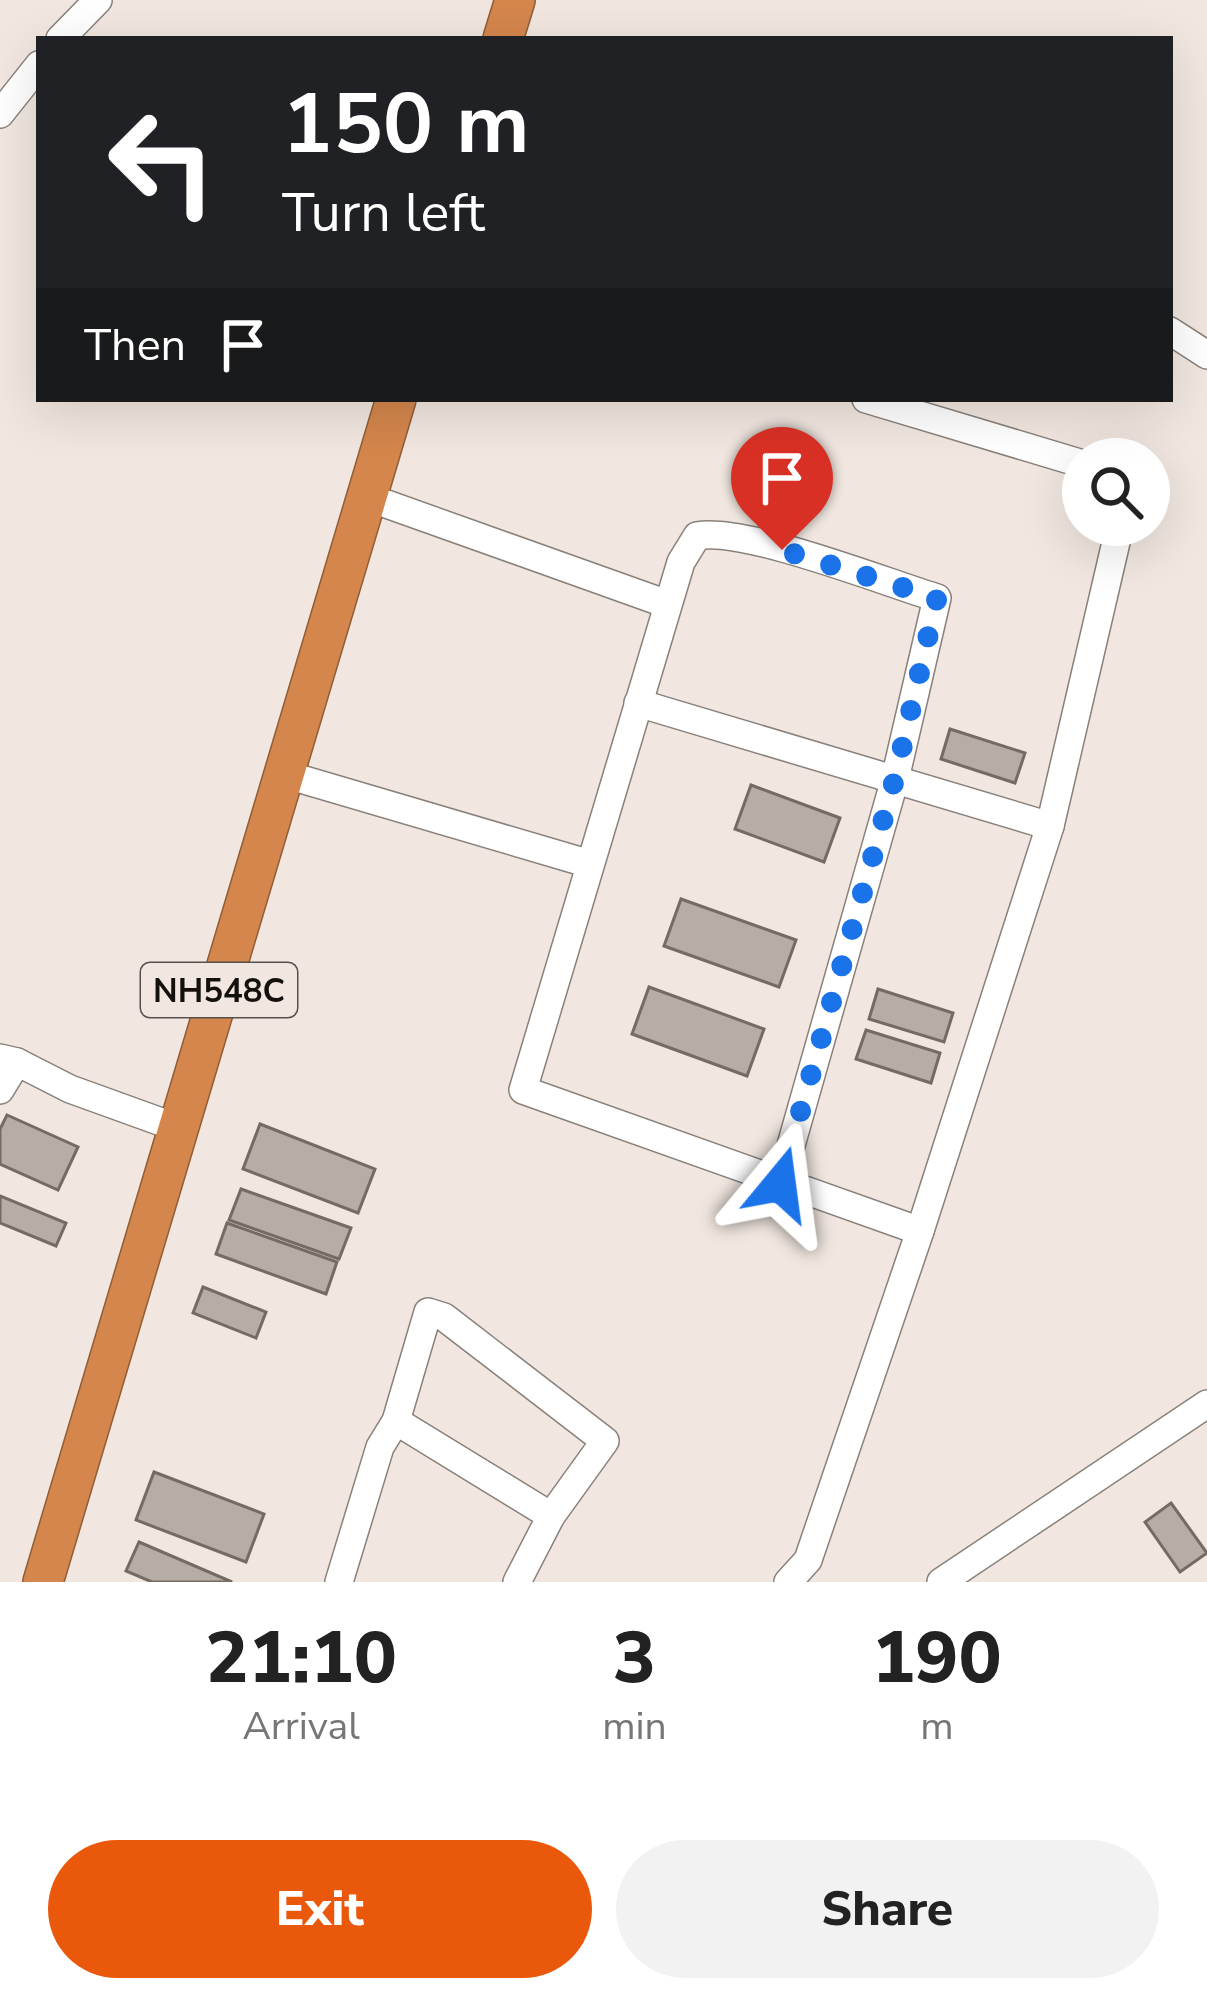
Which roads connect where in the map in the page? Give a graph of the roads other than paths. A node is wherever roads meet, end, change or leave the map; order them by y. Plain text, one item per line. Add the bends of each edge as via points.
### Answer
1 (98, 0) edge
2 (515, 0) edge
3 (63, 36) edge
4 (504, 36) edge
5 (36, 69) edge
6 (0, 114) edge
7 (1173, 334) edge
8 (1207, 355) edge
9 (395, 402) edge
10 (876, 402) edge
11 (1062, 458) edge
12 (367, 497) junction
13 (1115, 546) edge
14 (668, 604) junction
15 (638, 703) junction
16 (284, 774) junction
17 (895, 778) junction
18 (1050, 826) junction
19 (590, 864) junction
20 (9, 1060) edge
21 (0, 1090) edge
22 (178, 1129) junction
23 (780, 1184) junction
24 (920, 1231) junction
25 (1207, 1404) edge
26 (396, 1421) junction
27 (551, 1516) junction
28 (43, 1582) edge
29 (339, 1582) edge
30 (517, 1582) edge
31 (788, 1582) edge
32 (941, 1582) edge

1 - 3 street
2 - 4 highway
5 - 6 street
7 - 8 street
9 - 12 highway, NH548C
10 - 11 street
12 - 14 street
12 - 16 highway, NH548C
13 - 18 street
14 - 15 street
14 - 17 street via 697,536 712,533 937,598
15 - 17 street
15 - 19 street
16 - 19 street
16 - 22 highway, NH548C
17 - 18 street
17 - 23 street
18 - 24 street
19 - 23 street via 523,1090
20 - 21 street
20 - 22 street
22 - 28 highway, NH548C
23 - 24 street
24 - 31 street via 808,1560
25 - 32 street
26 - 27 street
26 - 27 street via 428,1312 444,1317 605,1441
26 - 29 street via 380,1447
27 - 30 street

